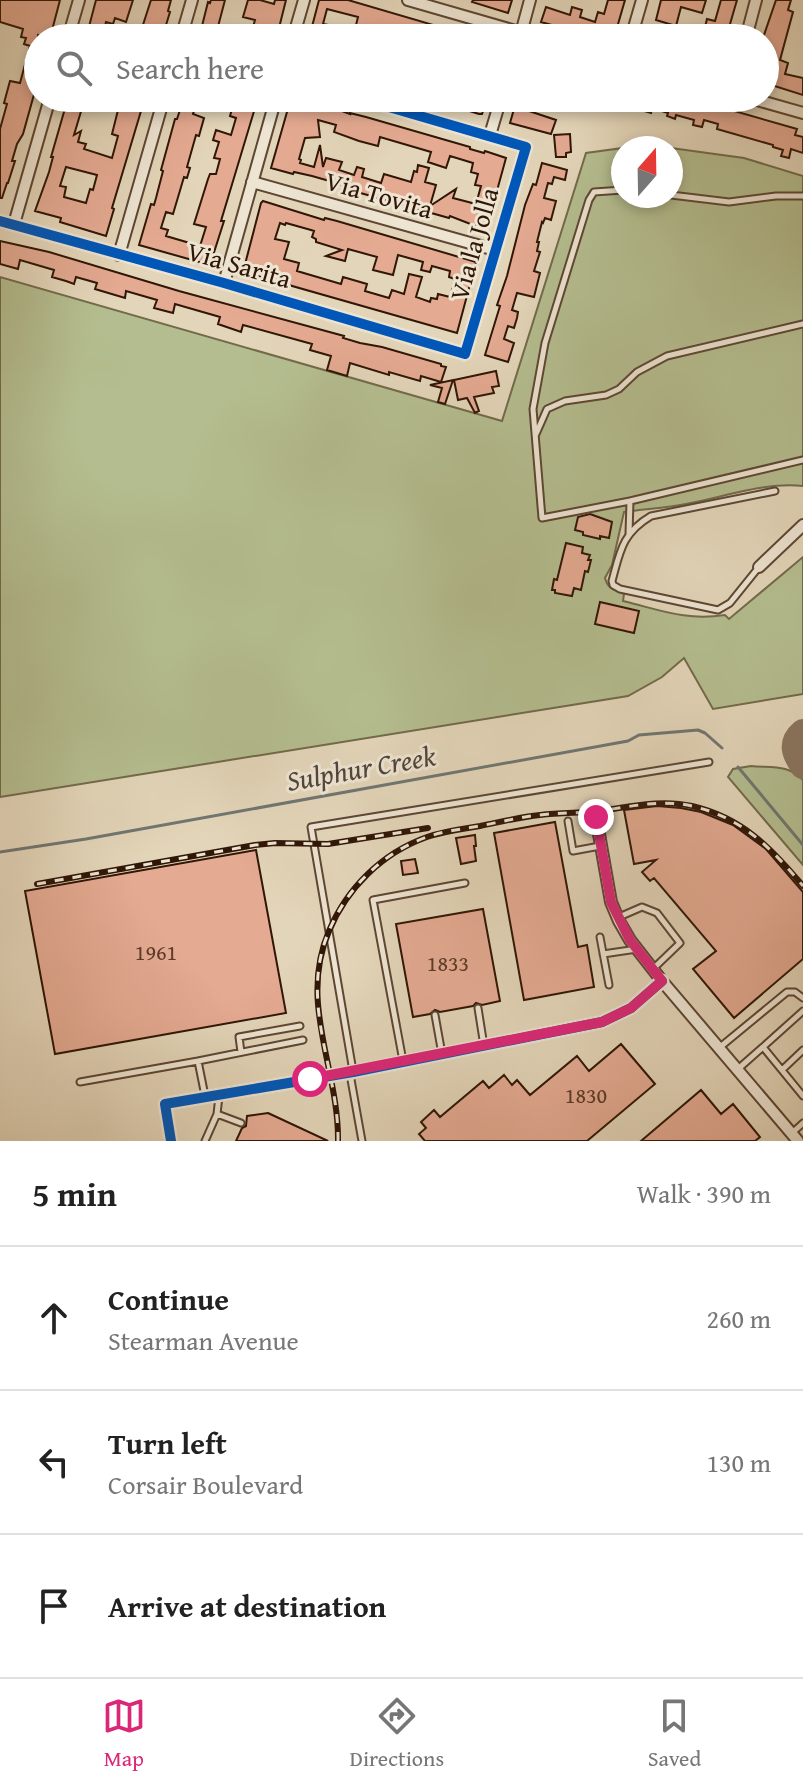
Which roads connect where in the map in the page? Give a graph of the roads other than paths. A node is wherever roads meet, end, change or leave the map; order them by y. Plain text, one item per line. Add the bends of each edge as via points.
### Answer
1 (79, 0) edge
2 (192, 0) edge
3 (304, 0) edge
4 (530, 0) edge
5 (642, 0) edge
6 (756, 0) edge
7 (414, 1) edge
8 (72, 24) edge
9 (185, 24) edge
10 (297, 24) edge
11 (486, 24) edge
12 (523, 24) edge
13 (635, 24) edge
14 (750, 24) edge
15 (779, 106) edge
16 (46, 112) edge
17 (160, 112) edge
18 (272, 112) edge
19 (408, 112) edge
20 (497, 112) edge
21 (803, 113) edge
22 (490, 135) junction
23 (252, 182) junction
24 (611, 191) edge
25 (683, 196) edge
26 (803, 196) edge
27 (0, 221) edge
28 (14, 224) junction
29 (495, 250) junction
30 (119, 255) junction
31 (224, 283) junction
32 (803, 324) edge
33 (465, 354) joint
34 (536, 435) junction
35 (803, 460) edge
36 (775, 491) dead end
37 (630, 501) junction
38 (803, 525) edge
39 (629, 534) junction
40 (759, 567) joint
41 (709, 762) dead end
42 (596, 817) dead end
43 (568, 821) dead end
44 (601, 846) junction
45 (465, 883) dead end
46 (618, 917) junction
47 (600, 937) dead end
48 (637, 949) junction
49 (603, 954) junction
50 (653, 969) junction
51 (662, 981) junction
52 (609, 985) dead end
53 (803, 998) edge
54 (478, 1008) dead end
55 (803, 1011) edge
56 (435, 1015) dead end
57 (300, 1026) dead end
58 (303, 1040) dead end
59 (484, 1046) junction
60 (763, 1047) junction
61 (719, 1048) junction
62 (803, 1050) edge
63 (241, 1052) junction
64 (442, 1054) junction
65 (198, 1061) junction
66 (403, 1062) junction
67 (737, 1070) junction
68 (782, 1070) junction
69 (351, 1072) junction
70 (80, 1082) dead end
71 (220, 1095) junction
72 (803, 1096) edge
73 (206, 1097) junction
74 (217, 1114) junction
75 (241, 1123) dead end
76 (803, 1123) edge
77 (794, 1137) edge
78 (171, 1141) edge
79 (205, 1141) edge
80 (362, 1141) edge

1 - 8 street
2 - 9 street
3 - 10 street
4 - 12 street
5 - 13 street
6 - 14 street
7 - 11 street
15 - 21 street
16 - 28 street
17 - 30 street
18 - 23 street
19 - 22 street
20 - 22 street
22 - 29 street, Via la Jolla via 526,147
23 - 29 street, Via Tovita
23 - 31 street
24 - 34 lane via 594,192 589,200 545,343 533,409
25 - 26 lane via 729,202
27 - 28 street, Via Sarita
28 - 30 street, Via Sarita
29 - 33 street, Via la Jolla
30 - 31 street, Via Sarita
31 - 33 street, Via Sarita
32 - 34 lane via 667,356 606,395 547,409
34 - 37 lane via 542,518
35 - 37 lane
36 - 39 lane via 658,514
37 - 39 lane
38 - 40 street
39 - 40 lane via 612,578 620,589 718,610
41 - 69 lane via 311,827
42 - 44 street
43 - 44 lane via 573,851
44 - 46 street
45 - 66 lane via 373,900
46 - 48 street
46 - 50 lane via 642,907 657,913 680,943
47 - 49 lane
48 - 49 lane
48 - 50 street
49 - 52 lane
50 - 51 street
51 - 59 street via 631,1008 602,1022
51 - 61 street
53 - 61 lane via 787,992
54 - 59 lane
55 - 60 lane
56 - 64 lane
57 - 63 lane via 239,1037
58 - 63 lane
59 - 64 street
60 - 67 lane
60 - 68 lane
61 - 67 street
62 - 68 lane
63 - 65 lane
64 - 66 street
65 - 70 lane
65 - 73 lane
66 - 69 street
67 - 77 street
68 - 72 lane
69 - 71 street
69 - 80 lane
71 - 73 street
71 - 74 lane
73 - 78 street via 165,1104
74 - 75 lane
74 - 79 lane
76 - 77 lane

